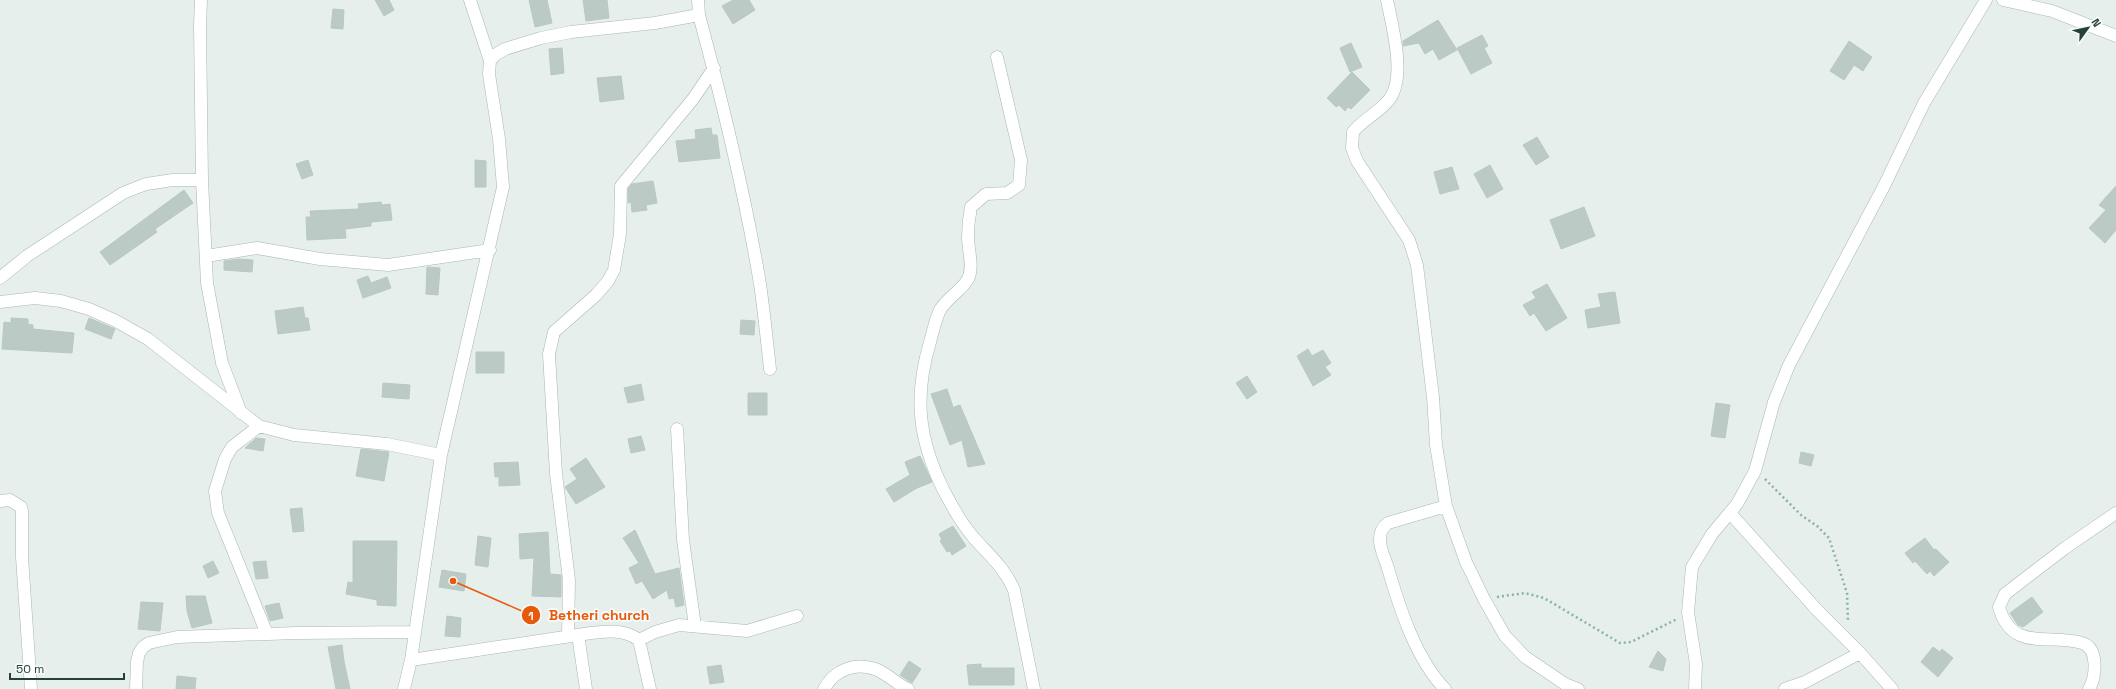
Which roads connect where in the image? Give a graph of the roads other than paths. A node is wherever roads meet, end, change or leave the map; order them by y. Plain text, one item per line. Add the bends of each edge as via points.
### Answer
1 (201, 0) edge
2 (470, 0) edge
3 (698, 0) edge
4 (1387, 0) edge
5 (1986, 0) edge
6 (2003, 0) edge
7 (699, 15) junction
8 (2116, 36) edge
9 (997, 57) dead end
10 (490, 62) junction
11 (714, 68) junction
12 (202, 180) junction
13 (490, 250) junction
14 (206, 256) junction
15 (0, 278) edge
16 (0, 302) edge
17 (770, 369) dead end
18 (242, 414) junction
19 (259, 426) junction
20 (677, 429) dead end
21 (441, 455) junction
22 (0, 501) edge
23 (1446, 506) junction
24 (1730, 513) junction
25 (2116, 513) edge
26 (797, 616) dead end
27 (695, 626) junction
28 (414, 632) junction
29 (266, 634) junction
30 (573, 636) junction
31 (639, 640) junction
32 (1860, 653) junction
33 (411, 660) junction
34 (1562, 686) edge
35 (31, 689) edge
36 (136, 689) edge
37 (404, 689) edge
38 (586, 689) edge
39 (650, 689) edge
40 (824, 689) edge
41 (908, 689) edge
42 (1034, 689) edge
43 (1446, 689) edge
44 (1578, 689) edge
45 (1695, 689) edge
46 (1785, 689) edge
47 (1892, 689) edge
48 (2089, 689) edge

1 - 12 street
2 - 10 street
3 - 7 street
4 - 23 street via 1395,48 1396,73 1393,93 1354,132 1352,148 1366,177 1409,240 1417,265 1436,445
5 - 24 street via 1924,103 1884,186 1789,366 1774,402 1755,471
6 - 8 street via 2052,11
7 - 10 street via 541,38 505,49
7 - 11 street
9 - 42 street via 1021,160 1019,185 1006,193 986,194 971,207 968,237 972,268 968,279 948,298 939,312 921,378 920,422 942,487 958,517 1008,575 1014,590
10 - 13 street via 503,187
11 - 17 street via 754,251
11 - 30 street via 693,99 621,186 617,258 608,281 596,295 559,326 551,339 549,354 556,474
12 - 14 street
12 - 15 street via 146,184 123,193 27,256
13 - 14 street via 388,265 320,259 257,248
13 - 21 street
14 - 18 street via 207,283 222,363
16 - 18 street via 35,298 61,302 89,309 116,320 148,339
18 - 19 street
19 - 21 street via 294,435 387,444
19 - 29 street via 232,447 225,459 215,491 218,513
20 - 27 street via 683,540
21 - 28 street
22 - 35 street via 15,502 22,511 22,557
23 - 34 street via 1466,562 1505,636 1525,657
23 - 43 street via 1388,523 1382,528 1380,540 1398,603 1416,644 1432,672
24 - 32 street via 1817,610
24 - 45 street via 1712,534 1692,568 1688,612 1696,664
25 - 48 street via 2005,594 1999,607 2002,618 2011,630 2035,639 2083,643 2089,648 2095,670
26 - 27 street via 748,631
27 - 31 street via 669,627
28 - 29 street
28 - 33 street
29 - 36 street via 177,637 150,643 139,653
30 - 31 street via 625,632
30 - 33 street
30 - 38 street
31 - 39 street
32 - 46 street via 1805,682
32 - 47 street
33 - 37 street
34 - 44 street
40 - 41 street via 840,670 853,668 874,669

